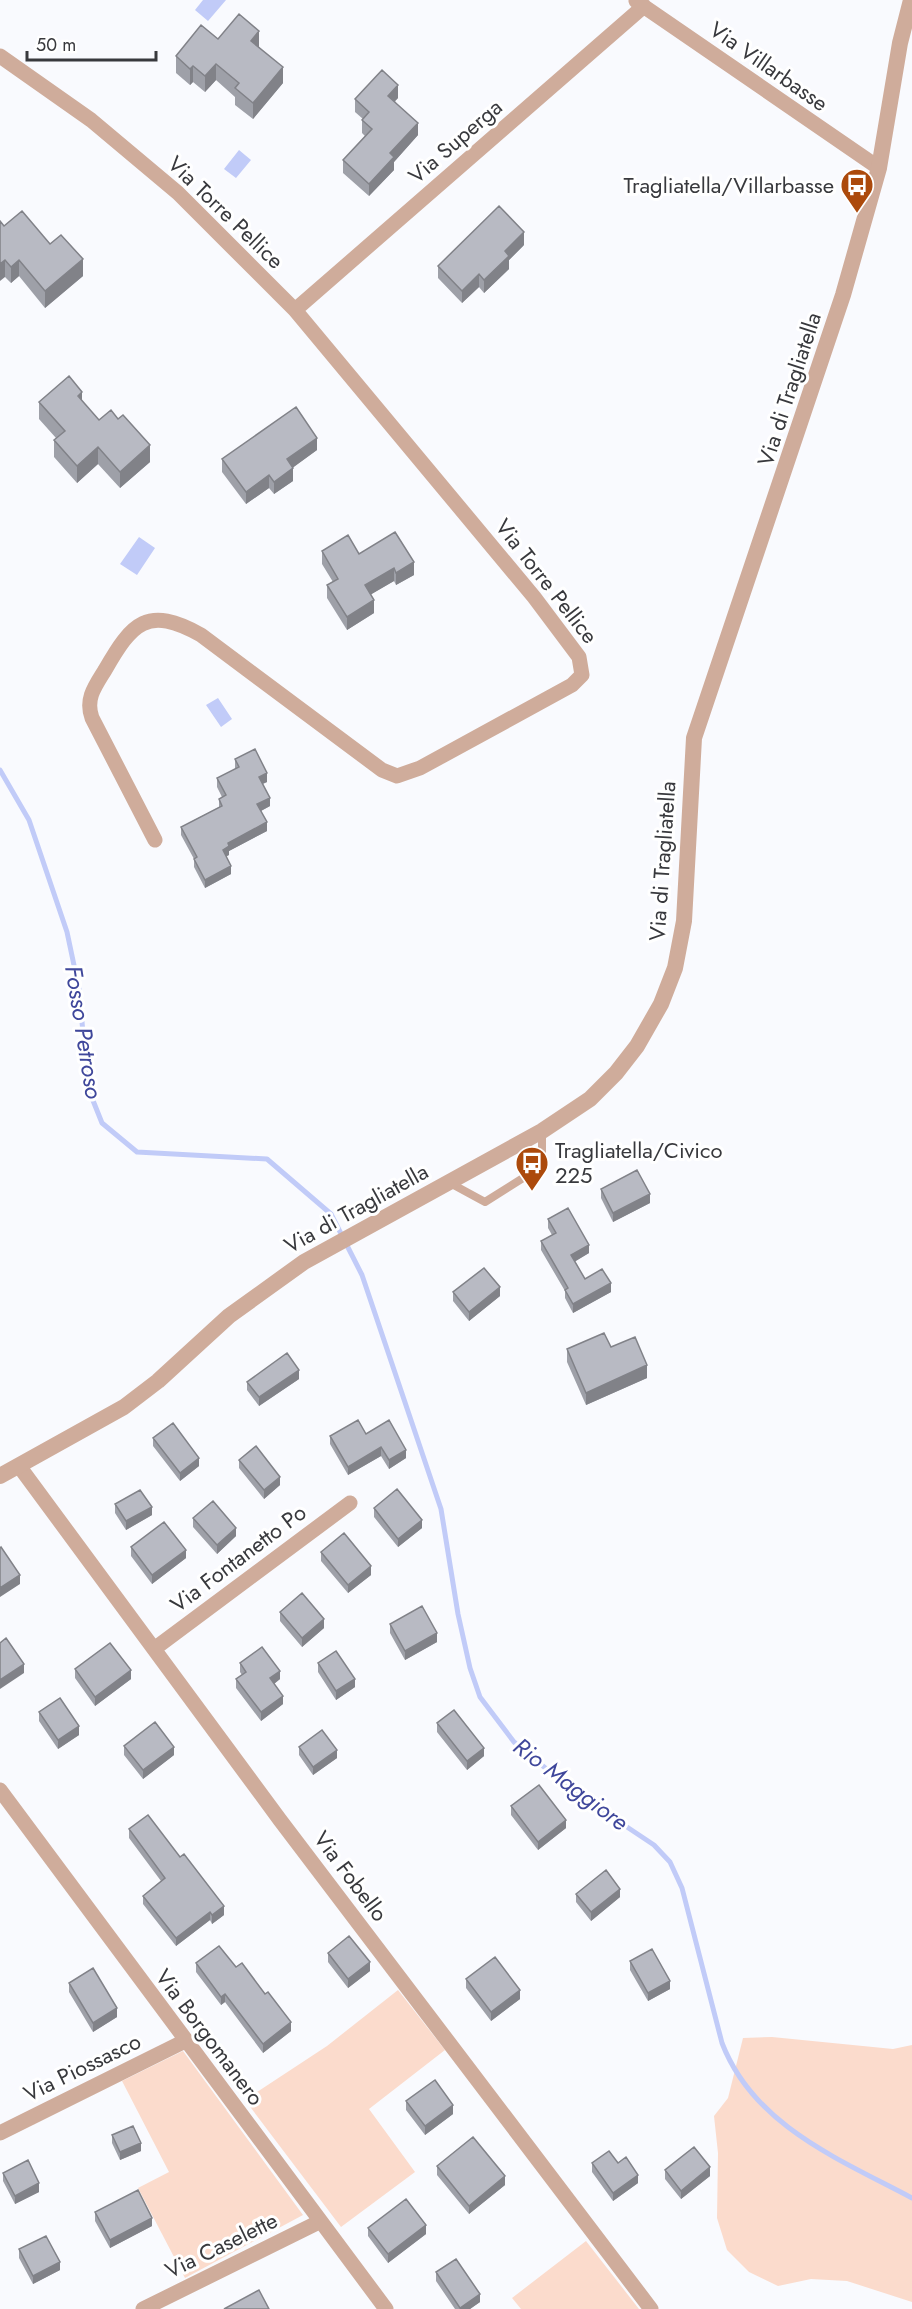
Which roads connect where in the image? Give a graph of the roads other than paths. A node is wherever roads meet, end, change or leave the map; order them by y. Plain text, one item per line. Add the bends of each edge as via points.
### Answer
1 (911, 0) edge
2 (639, 3) edge
3 (0, 56) edge
4 (879, 168) junction
5 (295, 310) junction
6 (155, 840) dead end
7 (542, 1131) junction
8 (448, 1182) junction
9 (19, 1466) junction
10 (0, 1476) edge
11 (350, 1503) dead end
12 (154, 1649) junction
13 (0, 1790) edge
14 (185, 2041) junction
15 (0, 2133) edge
16 (319, 2222) junction
17 (143, 2309) edge
18 (386, 2309) edge
19 (651, 2309) edge

1 - 4 street, Via di Tragliatella
2 - 4 street, Via Villarbasse
2 - 5 street, Via Superga
3 - 5 street, Via Torre Pellice via 91,120 178,193
4 - 7 street, Via di Tragliatella via 804,418 694,738 684,921 675,968 661,1004 616,1073 590,1099
5 - 6 street, Via Torre Pellice via 534,597 579,657 582,675 572,685 420,768 394,775 201,635 167,621 142,624 122,640 93,690 89,706
7 - 8 street, Via di Tragliatella
7 - 8 lane via 542,1166 485,1202
8 - 9 street, Via di Tragliatella via 325,1249 249,1299 142,1394
9 - 10 street, Via di Tragliatella
9 - 12 street, Via Fobello
11 - 12 street, Via Fontanetto Po
12 - 19 street, Via Fobello
13 - 14 street, Via Borgomanero
14 - 15 street, Via Piossasco
14 - 16 street, Via Borgomanero
16 - 17 street, Via Caselette
16 - 18 street, Via Borgomanero

